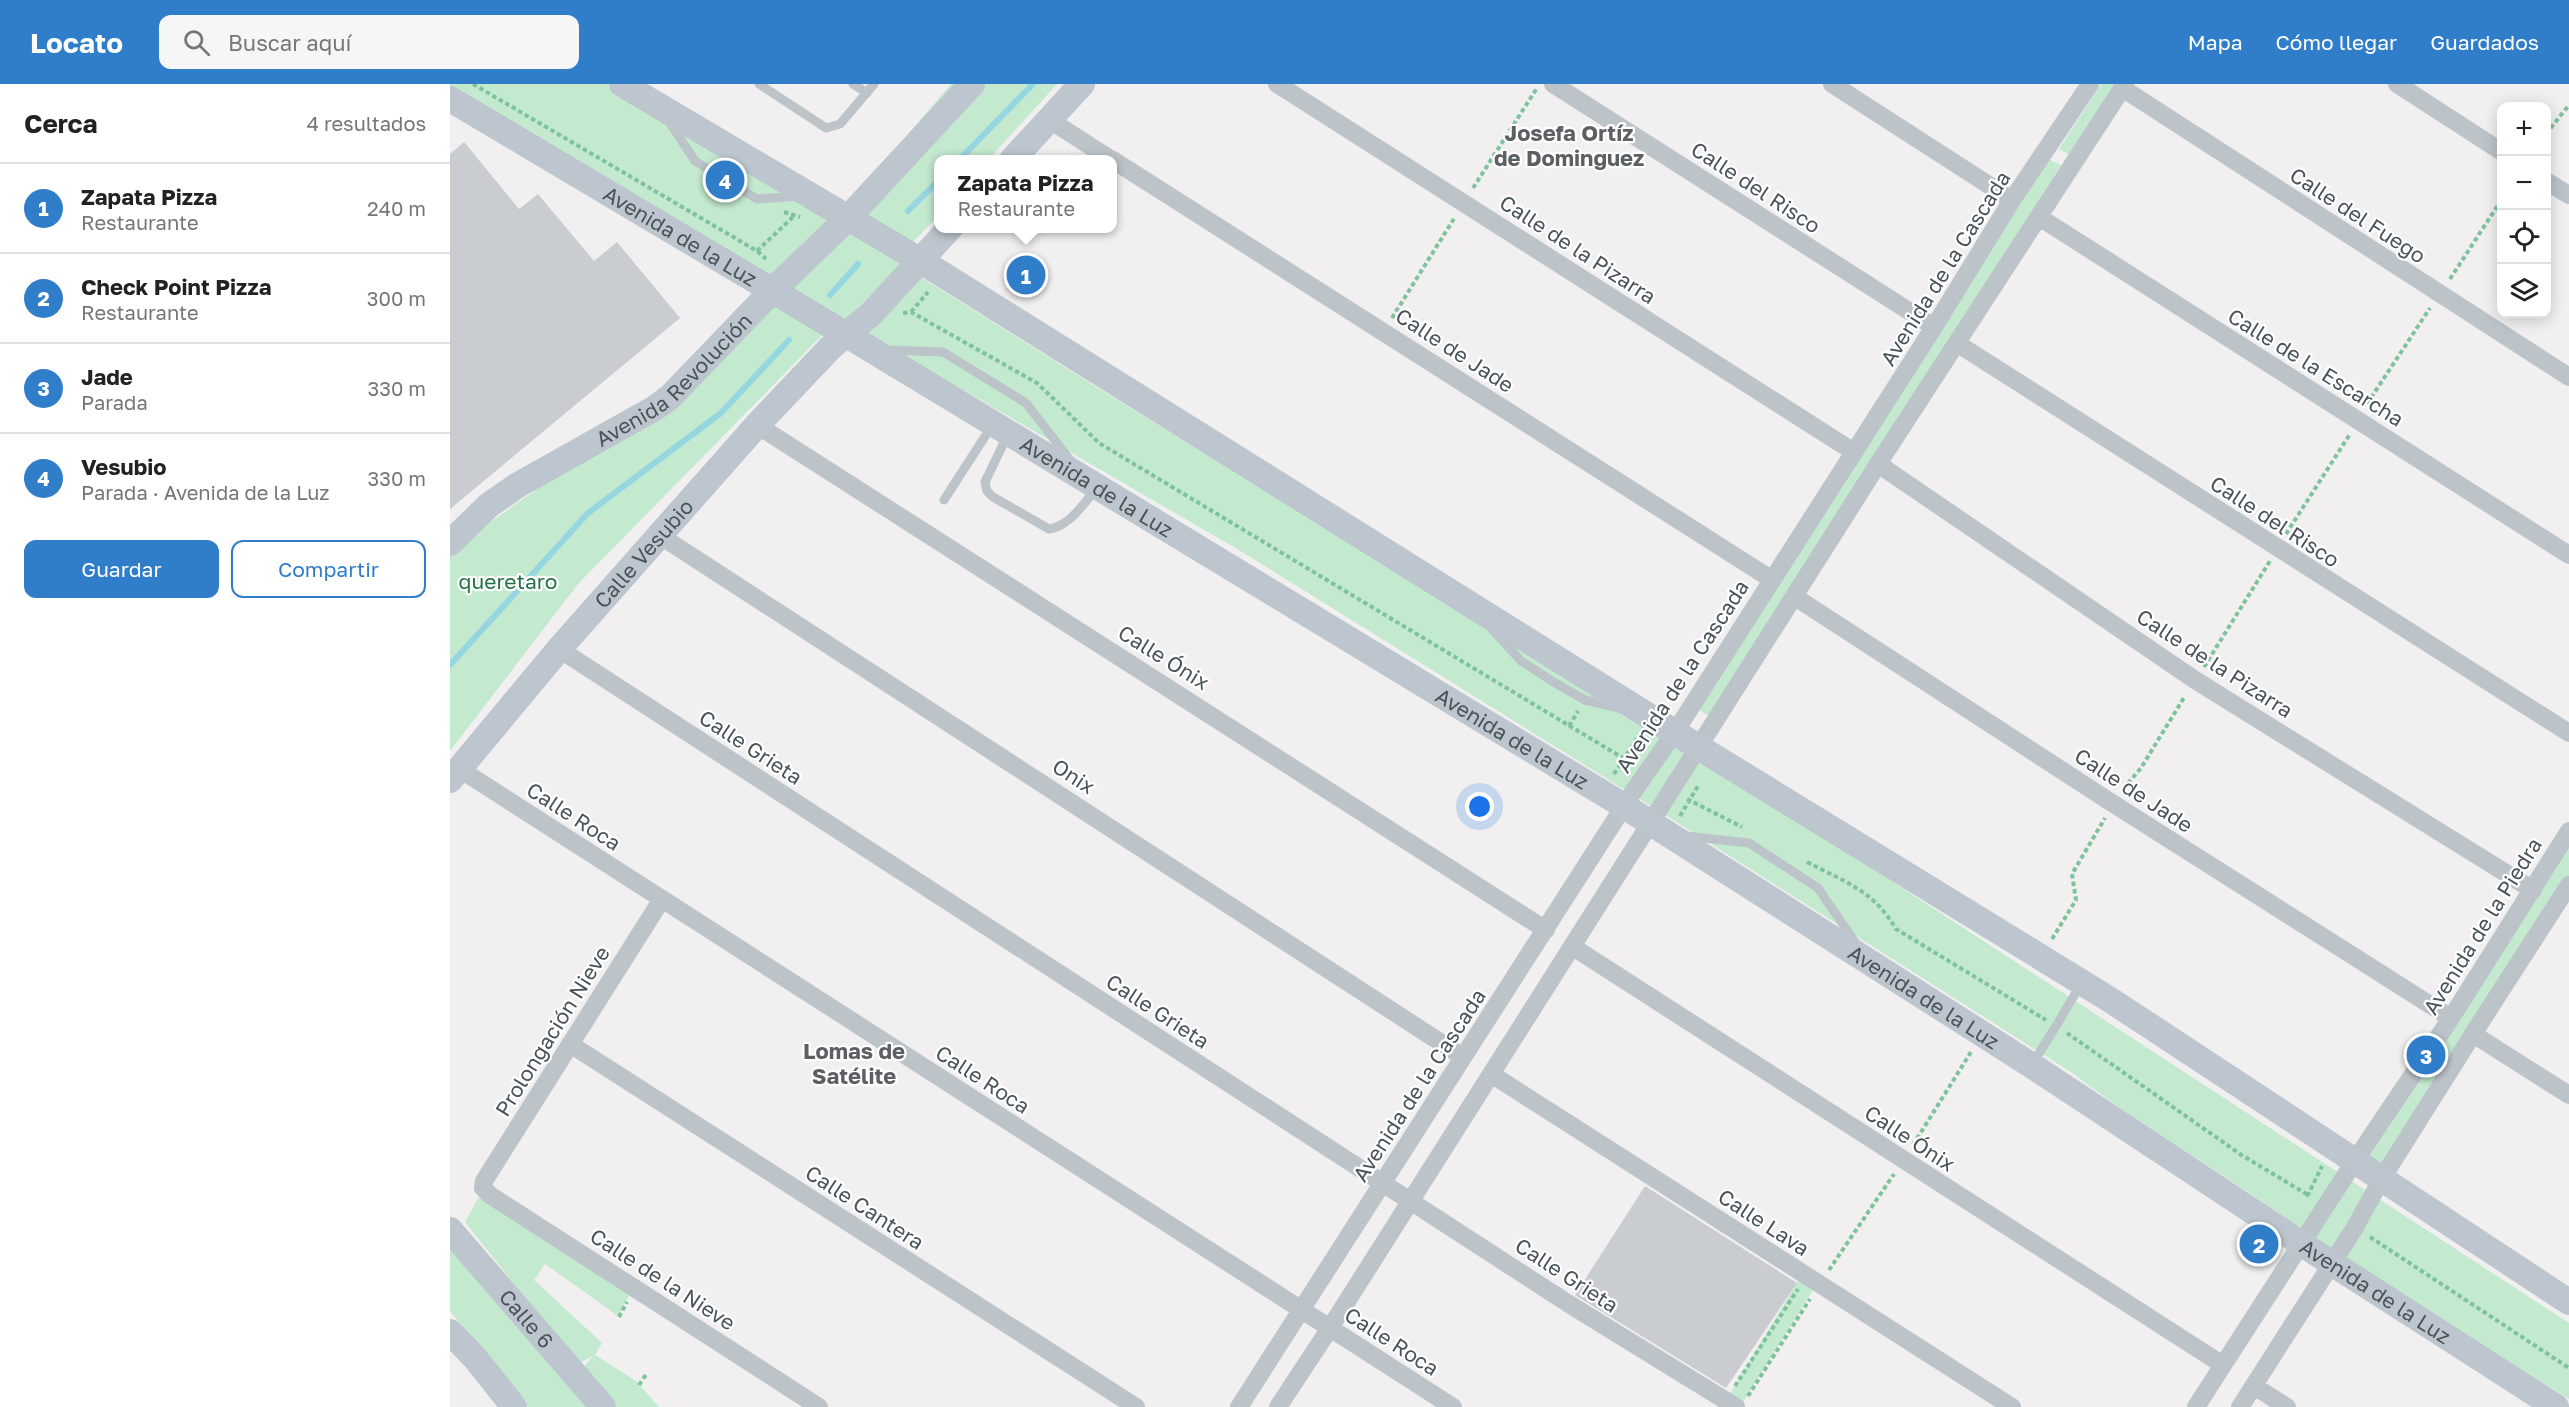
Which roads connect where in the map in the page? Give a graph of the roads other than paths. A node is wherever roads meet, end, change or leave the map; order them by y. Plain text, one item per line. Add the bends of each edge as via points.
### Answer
1 (622, 84) edge
2 (759, 84) edge
3 (853, 84) edge
4 (874, 84) edge
5 (972, 84) edge
6 (1082, 84) edge
7 (1277, 84) edge
8 (1554, 84) edge
9 (1832, 84) edge
10 (2090, 84) edge
11 (2397, 84) edge
12 (2124, 86) edge
13 (867, 93) junction
14 (450, 99) edge
15 (1048, 119) junction
16 (2497, 149) edge
17 (2046, 152) junction
18 (1016, 155) edge
19 (1104, 155) edge
20 (1117, 163) edge
21 (2071, 166) junction
22 (2551, 184) edge
23 (2569, 195) edge
24 (2012, 200) junction
25 (2038, 218) junction
26 (839, 226) junction
27 (946, 233) edge
28 (914, 268) junction
29 (779, 285) junction
30 (1934, 327) junction
31 (847, 335) junction
32 (1958, 344) junction
33 (872, 350) junction
34 (2569, 377) edge
35 (757, 426) junction
36 (1001, 429) junction
37 (1854, 452) junction
38 (1878, 464) junction
39 (1092, 485) junction
40 (944, 500) dead end
41 (659, 535) junction
42 (450, 543) edge
43 (2569, 555) edge
44 (1771, 579) junction
45 (1795, 597) junction
46 (559, 649) junction
47 (1676, 732) junction
48 (2569, 733) edge
49 (1708, 753) junction
50 (454, 774) edge
51 (1620, 797) junction
52 (1659, 824) junction
53 (2569, 831) edge
54 (2569, 885) edge
55 (2533, 890) junction
56 (662, 898) junction
57 (2564, 905) edge
58 (1546, 930) junction
59 (1573, 947) junction
60 (1869, 962) junction
61 (2082, 982) junction
62 (2451, 1018) junction
63 (2473, 1034) junction
64 (570, 1044) junction
65 (2038, 1056) junction
66 (1464, 1057) junction
67 (1491, 1074) junction
68 (2569, 1095) edge
69 (2354, 1162) junction
70 (2381, 1180) junction
71 (1383, 1183) junction
72 (483, 1188) joint
73 (1411, 1201) junction
74 (450, 1230) edge
75 (2302, 1244) junction
76 (2332, 1263) junction
77 (2569, 1302) edge
78 (1302, 1308) junction
79 (1330, 1328) junction
80 (450, 1332) edge
81 (2223, 1365) junction
82 (2254, 1386) junction
83 (1736, 1402) edge
84 (514, 1407) edge
85 (603, 1407) edge
86 (819, 1407) edge
87 (1136, 1407) edge
88 (1239, 1407) edge
89 (1278, 1407) edge
90 (1454, 1407) edge
91 (2012, 1407) edge
92 (2196, 1407) edge
93 (2240, 1407) edge
94 (2287, 1407) edge
95 (2556, 1407) edge

1 - 26 main road via 810,195
2 - 13 lane via 826,128 840,124
3 - 13 lane
4 - 13 lane
5 - 26 main road, Avenida Revolución
6 - 15 main road
7 - 37 street, Calle de la Pizarra
8 - 30 street, Calle del Risco
9 - 24 street
10 - 17 street, Avenida de la Cascada
11 - 16 street
12 - 21 street
12 - 34 street, Calle del Fuego
14 - 29 main road, Avenida de la Luz
15 - 18 main road
15 - 19 street, Calle de Jade
17 - 21 street
17 - 24 street, Avenida de la Cascada
20 - 44 street, Calle de Jade
21 - 25 street
22 - 23 street
24 - 30 street, Avenida de la Cascada
25 - 32 street
25 - 43 street, Calle de la Escarcha
26 - 28 main road
26 - 29 main road, Avenida Revolución
27 - 28 main road, Calle Vesubio
28 - 31 main road, Calle Vesubio
28 - 47 main road
29 - 31 main road, Avenida de la Luz
29 - 42 main road, Avenida Revolución via 670,397 518,485
30 - 37 street, Avenida de la Cascada
31 - 33 main road, Avenida de la Luz
31 - 35 main road, Calle Vesubio via 831,346
32 - 38 street
32 - 48 street, Calle del Risco
33 - 36 main road, Avenida de la Luz
33 - 39 lane via 943,352 1026,403
35 - 41 main road, Calle Vesubio
35 - 58 street, Calle Ónix
36 - 39 main road, Avenida de la Luz
36 - 39 lane via 985,482 993,497 1049,530 1067,522
36 - 40 lane
37 - 44 street, Avenida de la Cascada
38 - 45 street
38 - 55 street, Calle de la Pizarra via 2195,680
39 - 51 main road, Avenida de la Luz
41 - 46 main road, Calle Vesubio
41 - 66 street, Onix
44 - 47 street, Avenida de la Cascada
45 - 49 street
45 - 62 street, Calle de Jade
46 - 50 main road, Calle Vesubio
46 - 71 street, Calle Grieta
47 - 49 main road
47 - 51 street, Avenida de la Cascada via 1646,773
49 - 52 street via 1672,790
49 - 61 main road
50 - 56 street, Calle Roca
51 - 52 main road, Avenida de la Luz
51 - 58 street, Avenida de la Cascada
52 - 59 street
52 - 60 main road, Avenida de la Luz
52 - 60 lane via 1749,843 1818,888
53 - 55 street, Avenida de la Piedra
54 - 57 street
55 - 62 street, Avenida de la Piedra
56 - 64 street, Prolongación Nieve
56 - 78 street, Calle Roca
57 - 63 street
58 - 66 street, Avenida de la Cascada
59 - 67 street
59 - 81 street, Calle Ónix
60 - 65 main road, Avenida de la Luz via 1982,1034
61 - 65 lane
61 - 69 main road
62 - 69 street, Avenida de la Piedra
63 - 68 street
63 - 70 street
64 - 72 street, Prolongación Nieve
64 - 87 street, Calle Cantera
65 - 75 main road, Avenida de la Luz
66 - 71 street, Avenida de la Cascada
67 - 73 street
67 - 91 street, Calle Lava
69 - 70 main road
69 - 75 street, Avenida de la Piedra
70 - 76 street
70 - 77 main road
71 - 73 street, Calle Grieta
71 - 78 street, Avenida de la Cascada
72 - 86 street, Calle de la Nieve
73 - 79 street
73 - 83 street, Calle Grieta via 1569,1304
74 - 85 main road, Calle 6
75 - 76 main road, Avenida de la Luz
75 - 81 street, Avenida de la Piedra
76 - 82 street
76 - 95 main road, Avenida de la Luz
78 - 79 street, Calle Roca
78 - 88 street, Avenida de la Cascada
79 - 89 street
79 - 90 street, Calle Roca
80 - 84 main road
81 - 92 street, Avenida de la Piedra
82 - 93 street
82 - 94 street

